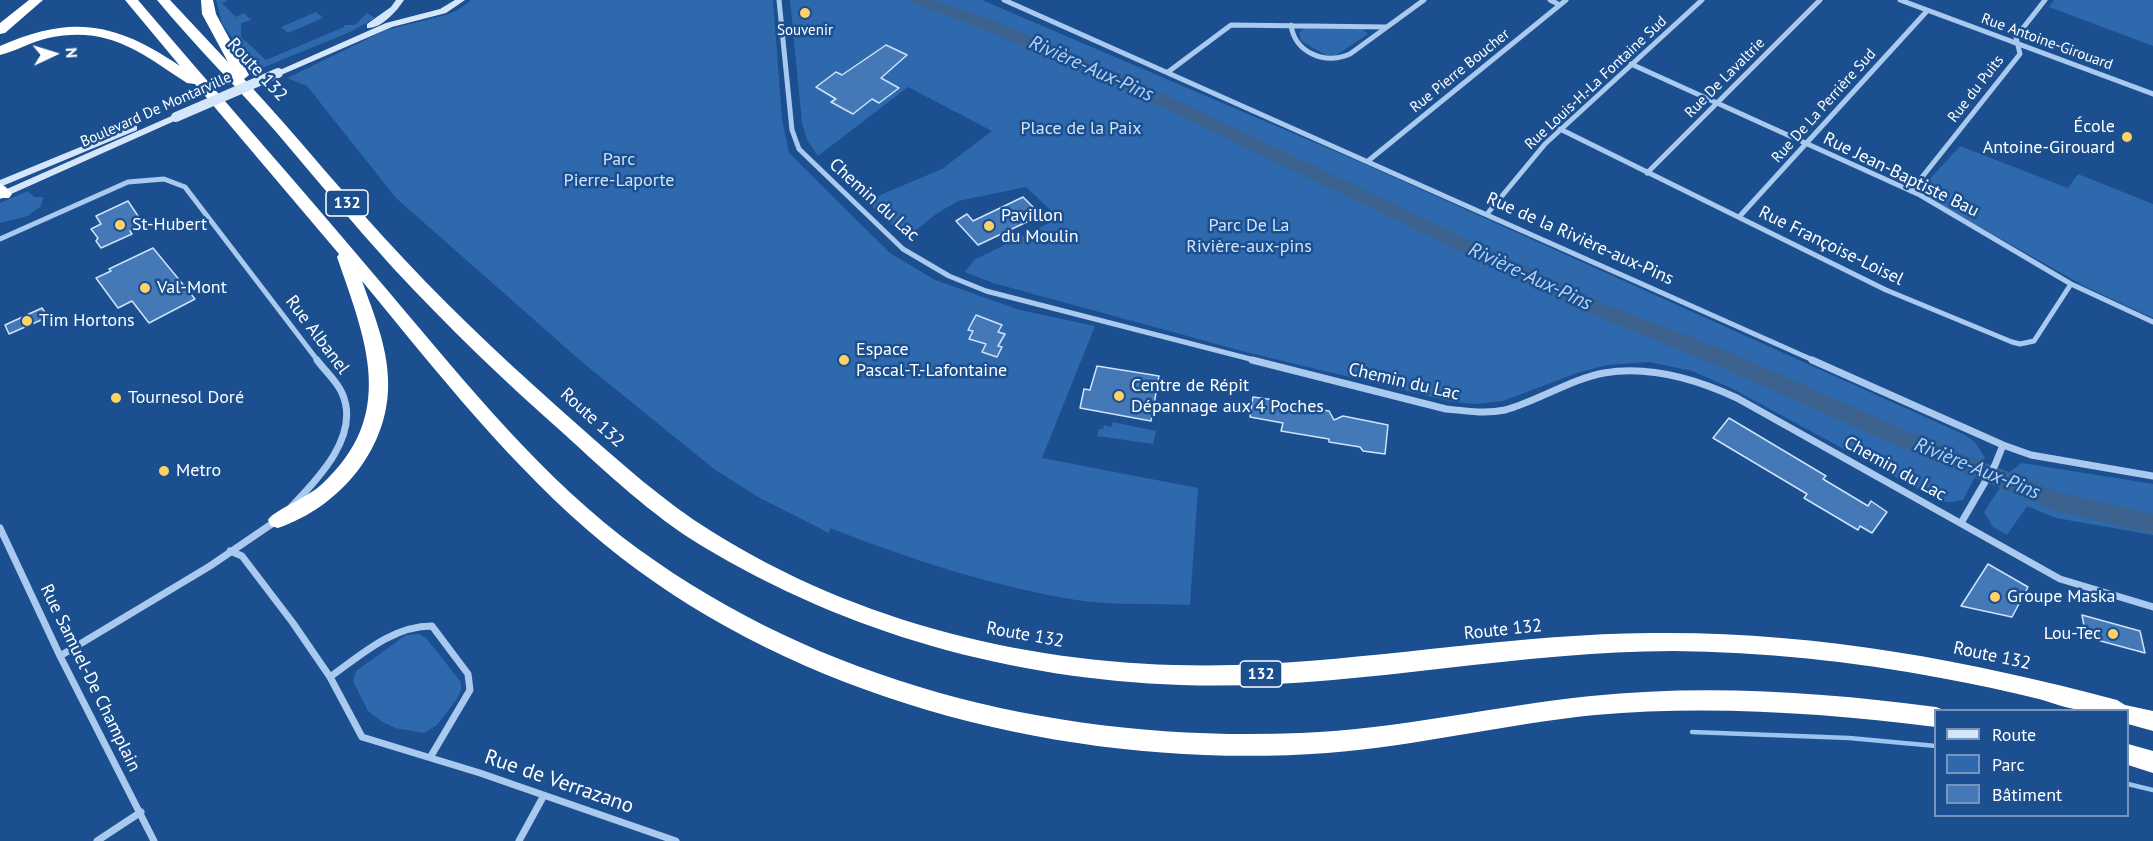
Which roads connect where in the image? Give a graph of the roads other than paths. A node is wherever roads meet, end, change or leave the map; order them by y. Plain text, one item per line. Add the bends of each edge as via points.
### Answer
1 (37, 0) edge
2 (130, 0) edge
3 (163, 0) edge
4 (207, 0) edge
5 (779, 0) edge
6 (1004, 0) edge
7 (1424, 0) edge
8 (1550, 0) edge
9 (1566, 0) edge
10 (1702, 0) edge
11 (1820, 0) edge
12 (1900, 0) edge
13 (2045, 0) edge
14 (459, 1) edge
15 (399, 2) edge
16 (1913, 2) edge
17 (1560, 5) junction
18 (1927, 11) junction
19 (424, 15) junction
20 (1291, 25) junction
21 (1386, 27) junction
22 (0, 30) edge
23 (2018, 45) junction
24 (0, 51) edge
25 (1631, 64) junction
26 (276, 70) junction
27 (1168, 72) junction
28 (204, 87) junction
29 (2153, 94) edge
30 (254, 98) junction
31 (1716, 103) junction
32 (1560, 129) junction
33 (1806, 143) junction
34 (1368, 161) junction
35 (1647, 173) junction
36 (1, 191) edge
37 (1911, 191) junction
38 (1487, 214) junction
39 (1739, 218) junction
40 (0, 239) edge
41 (343, 250) junction
42 (2071, 284) junction
43 (2153, 322) edge
44 (2003, 445) junction
45 (2153, 476) edge
46 (278, 520) junction
47 (1961, 522) junction
48 (0, 528) edge
49 (230, 551) junction
50 (2153, 607) edge
51 (60, 656) junction
52 (330, 677) junction
53 (2110, 709) edge
54 (2129, 715) edge
55 (1934, 717) edge
56 (2153, 721) edge
57 (431, 756) junction
58 (2129, 756) edge
59 (2153, 762) edge
60 (543, 797) junction
61 (141, 812) junction
62 (97, 841) edge
63 (154, 841) edge
64 (519, 841) edge
65 (676, 841) edge

1 - 22 highway
2 - 28 highway, 132
3 - 30 highway, Route 132 / 132
4 - 30 highway via 209,14
5 - 47 street, Chemin du Lac via 792,130 799,149 890,238 949,276 1025,302 1446,409 1504,410 1616,371 1649,370 1684,377 1737,398
6 - 27 street, Rue de la Rivière-aux-Pins
7 - 21 street
8 - 17 street
9 - 17 street, Rue Pierre Boucher
10 - 25 street, Rue Louis-H.-La Fontaine Sud
11 - 31 street, Rue De Lavaltrie
12 - 16 street, Rue Antoine-Girouard
13 - 23 street, Rue du Puits via 2016,37
14 - 19 street, Boulevard De Montarville via 443,11
15 - 19 street, Boulevard De Montarville via 406,12
15 - 26 street, Boulevard De Montarville via 381,19 356,33
16 - 18 street, Rue Antoine-Girouard
17 - 34 street, Rue Pierre Boucher
18 - 23 street, Rue Antoine-Girouard
18 - 33 street, Rue De La Perrière Sud
19 - 26 street, Boulevard De Montarville
20 - 21 street
20 - 21 street via 1300,47 1337,60
20 - 27 street via 1231,25
23 - 29 street, Rue Antoine-Girouard
23 - 37 street, Rue du Puits via 2020,54
24 - 28 highway via 57,33 103,33 136,44
25 - 31 street, Rue Jean-Baptiste Bau
25 - 32 street, Rue Louis-H.-La Fontaine Sud
26 - 36 street, Boulevard De Montarville, bridge
27 - 34 street, Rue de la Rivière-aux-Pins
28 - 41 highway, 132
30 - 53 highway, Route 132 / 132 via 419,285 521,384 637,486 706,538 767,573 892,625 946,642 1033,660 1181,675 1287,672 1619,643 1770,646 1947,669
31 - 33 street, Rue Jean-Baptiste Bau
31 - 35 street, Rue De Lavaltrie
32 - 35 street, Rue Françoise-Loisel
32 - 38 street, Rue Louis-H.-La Fontaine Sud
33 - 37 street, Rue Jean-Baptiste Bau
33 - 39 street, Rue De La Perrière Sud
34 - 38 street, Rue de la Rivière-aux-Pins
35 - 39 street, Rue Françoise-Loisel
37 - 42 street, Rue Jean-Baptiste Bau
38 - 44 street, Rue de la Rivière-aux-Pins
39 - 42 street, Rue Françoise-Loisel via 1886,290 2020,344 2034,341
40 - 46 street, Rue Albanel via 121,184 153,178 178,182 187,189 344,399 345,427 340,444 316,481
41 - 46 highway via 377,360 376,416 363,446 338,480 307,506
41 - 55 highway, 132 via 487,417 569,502 612,539 678,587 741,624 820,661 906,693 1039,726 1140,739 1230,744 1367,739 1547,711 1657,701 1796,702
42 - 43 street, Rue Jean-Baptiste Bau
44 - 45 street, Rue de la Rivière-aux-Pins via 2031,455
44 - 47 street
46 - 49 street, Rue Albanel
47 - 50 street, Chemin du Lac via 2060,579
48 - 51 street, Rue Samuel-De Champlain
49 - 51 street, Rue Albanel
49 - 52 street, Rue de Verrazano via 242,556
51 - 61 street, Rue Samuel-De Champlain
52 - 57 street, Rue de Verrazano via 362,737
52 - 57 street via 404,629 420,624 432,626 471,681 470,690
54 - 56 highway
57 - 60 street, Rue de Verrazano
58 - 59 highway
60 - 64 street
60 - 65 street, Rue de Verrazano
61 - 62 street
61 - 63 street, Rue Samuel-De Champlain

